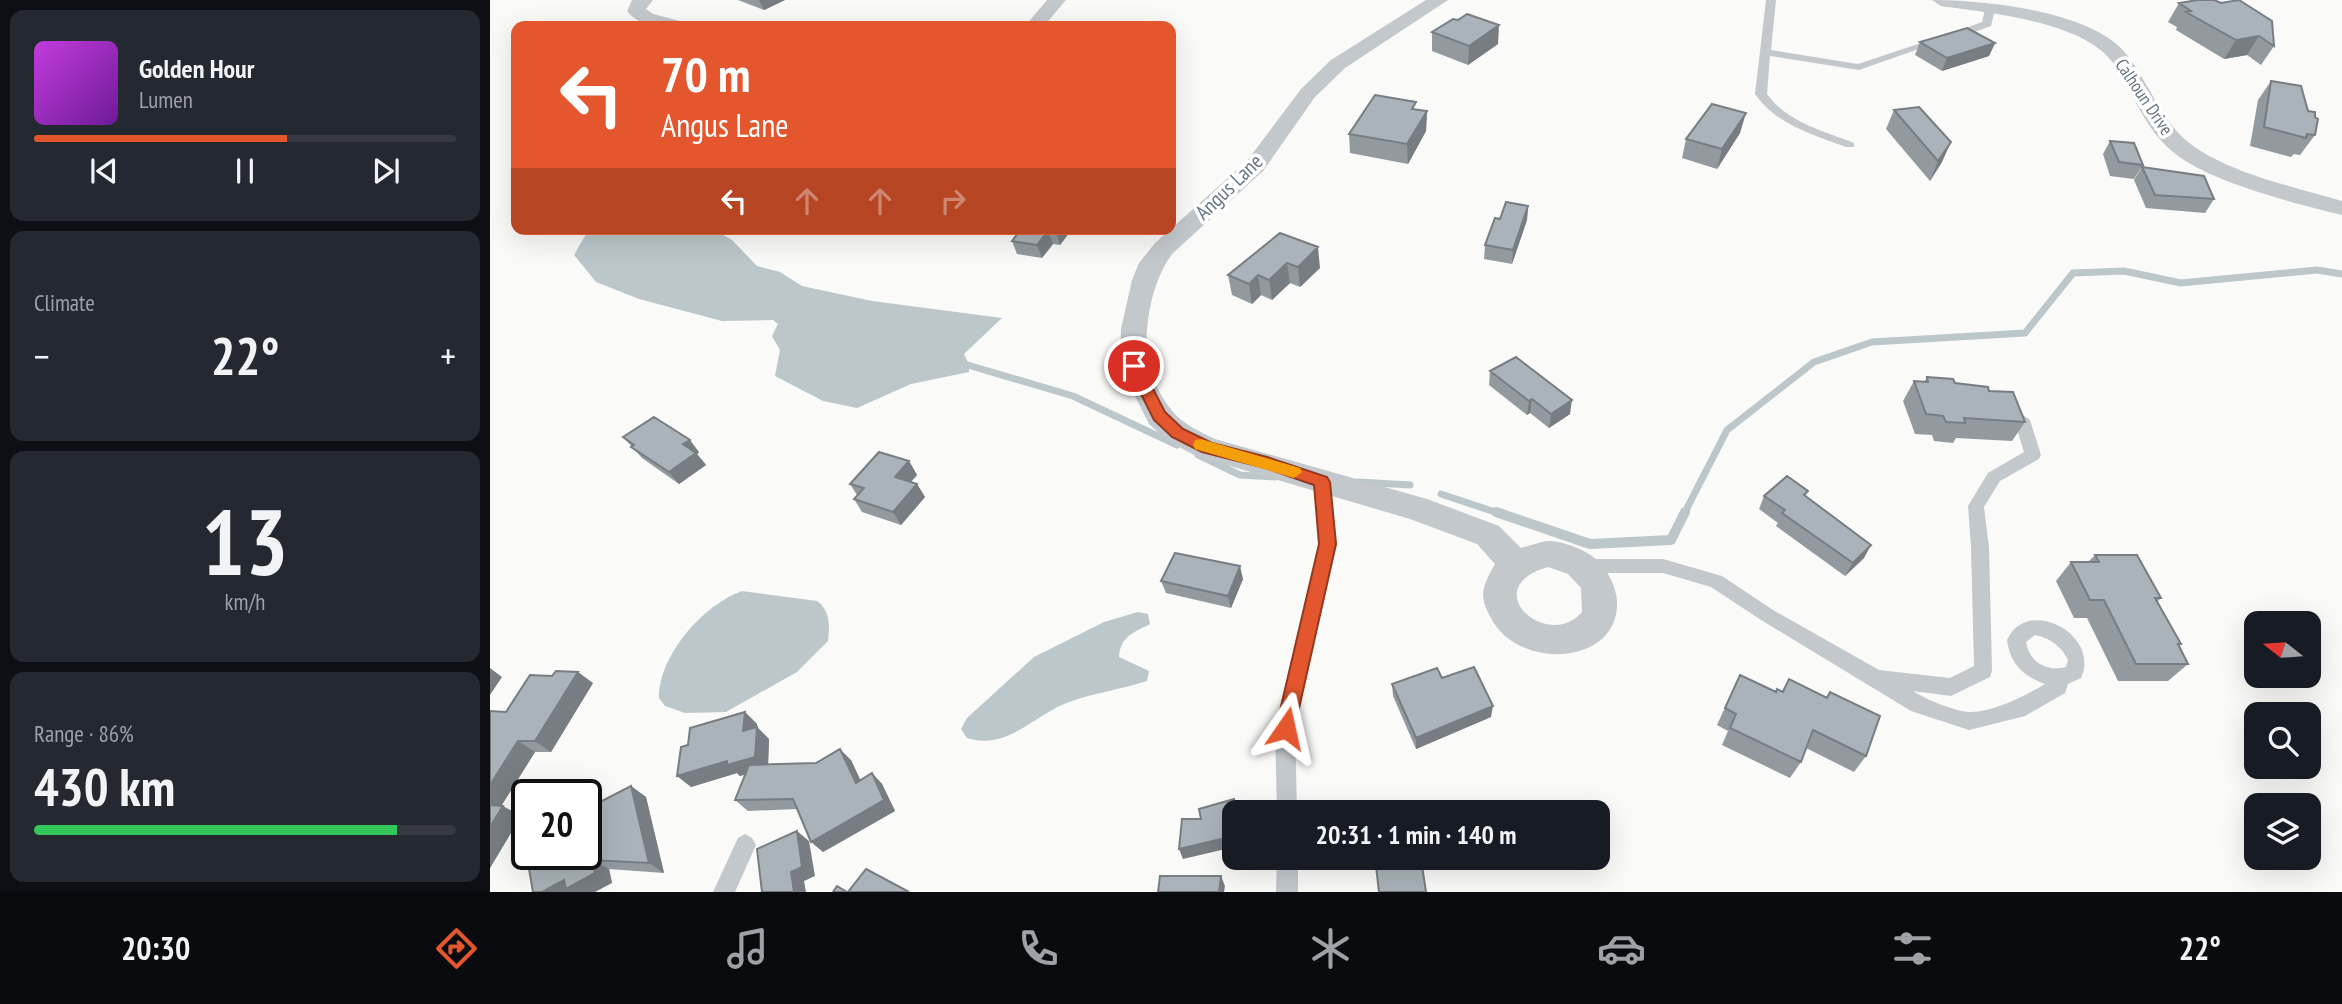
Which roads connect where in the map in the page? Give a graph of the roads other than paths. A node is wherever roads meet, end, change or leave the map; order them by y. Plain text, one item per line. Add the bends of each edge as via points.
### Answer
1 (644, 0) edge
2 (1057, 0) edge
3 (1439, 0) edge
4 (1771, 0) edge
5 (1941, 0) edge
6 (1990, 9) junction
7 (658, 21) edge
8 (1038, 21) edge
9 (1765, 52) junction
10 (1850, 145) dead end
11 (2342, 208) edge
12 (2022, 420) edge
13 (1322, 482) junction
14 (1516, 563) junction
15 (1582, 566) junction
16 (1876, 678) junction
17 (2060, 678) dead end
18 (1287, 800) edge
19 (745, 845) dead end
20 (1287, 870) edge
21 (724, 892) edge
22 (1287, 892) edge

1 - 7 street via 636,11
2 - 8 street
3 - 13 street, Angus Lane via 1330,72 1308,93 1255,166 1164,248 1145,281 1134,329 1134,366 1159,416 1178,433 1208,448
4 - 9 lane
5 - 6 street, Calhoun Drive
6 - 9 lane via 1987,24 1859,67
6 - 11 street, Calhoun Drive via 2049,20 2105,46 2116,54 2184,150 2225,170
9 - 10 lane via 1761,94 1765,101 1785,118
12 - 16 lane via 2033,455 1994,477 1976,506 1983,671 1951,687
13 - 14 street, Angus Lane via 1416,508 1488,535
13 - 18 lane via 1328,544 1286,728
14 - 15 street via 1548,554
14 - 15 street via 1500,586 1502,608 1514,626 1536,639 1553,642 1578,636 1591,628 1599,614 1601,599 1594,578
15 - 16 lane via 1663,566 1716,581
16 - 17 lane via 1918,705 1969,721 2018,710 2058,687
19 - 21 lane
20 - 22 lane

